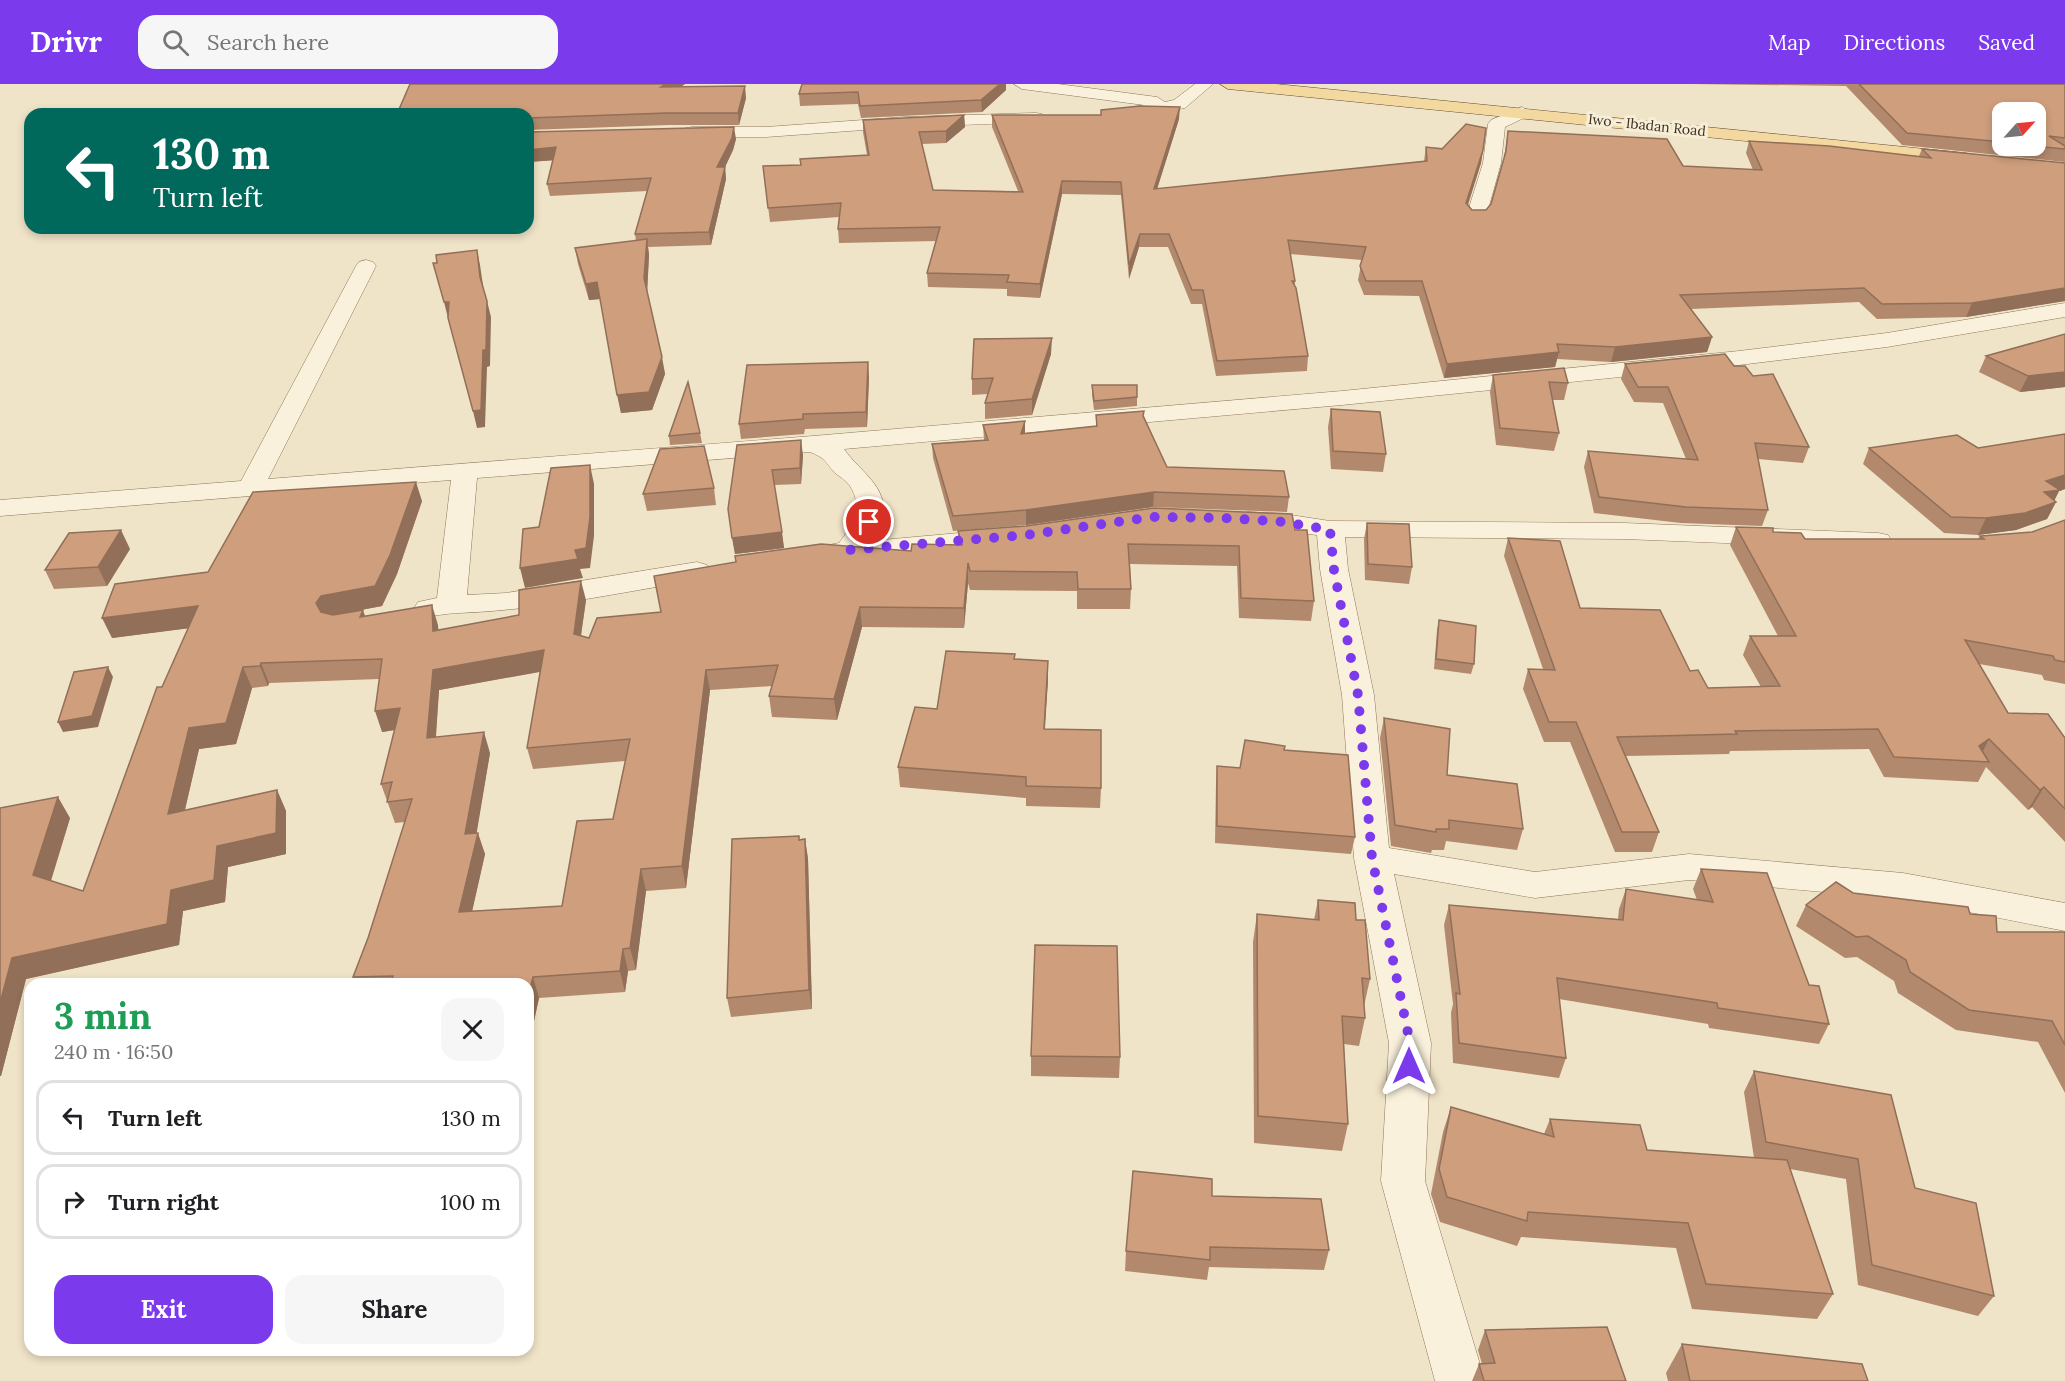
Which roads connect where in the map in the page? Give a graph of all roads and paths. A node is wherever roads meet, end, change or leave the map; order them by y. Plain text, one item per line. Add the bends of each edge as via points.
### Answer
1 (1022, 84) edge
2 (1205, 84) edge
3 (1228, 84) edge
4 (1179, 104) junction
5 (1522, 112) junction
6 (1115, 114) edge
7 (1058, 117) edge
8 (680, 132) edge
9 (1977, 159) edge
10 (1476, 217) edge
11 (366, 266) dead end
12 (2065, 310) edge
13 (813, 444) junction
14 (465, 470) junction
15 (251, 487) junction
16 (0, 508) edge
17 (1224, 518) edge
18 (1330, 530) junction
19 (1026, 535) edge
20 (1907, 542) edge
21 (849, 550) junction
22 (804, 556) edge
23 (726, 567) edge
24 (451, 604) junction
25 (405, 612) edge
26 (1372, 858) junction
27 (2065, 916) edge
28 (1460, 1381) edge

1 - 4 street
2 - 4 street
3 - 5 main road, Iwo - Ibadan Road
4 - 6 street
5 - 9 main road, Iwo - Ibadan Road
5 - 10 street via 1497,124 1492,163
7 - 8 street via 766,132
11 - 15 street
12 - 13 street via 1887,340 1739,358
13 - 14 street
13 - 21 street via 833,452 862,483 869,522
14 - 15 street
14 - 24 street
15 - 16 street
17 - 18 street
18 - 20 street via 1624,531
18 - 26 street via 1358,695
19 - 21 street
21 - 22 street
23 - 24 street via 506,602
24 - 25 street
26 - 27 street via 1535,885 1689,867 1725,870 1904,886
26 - 28 street via 1410,1043 1403,1181

